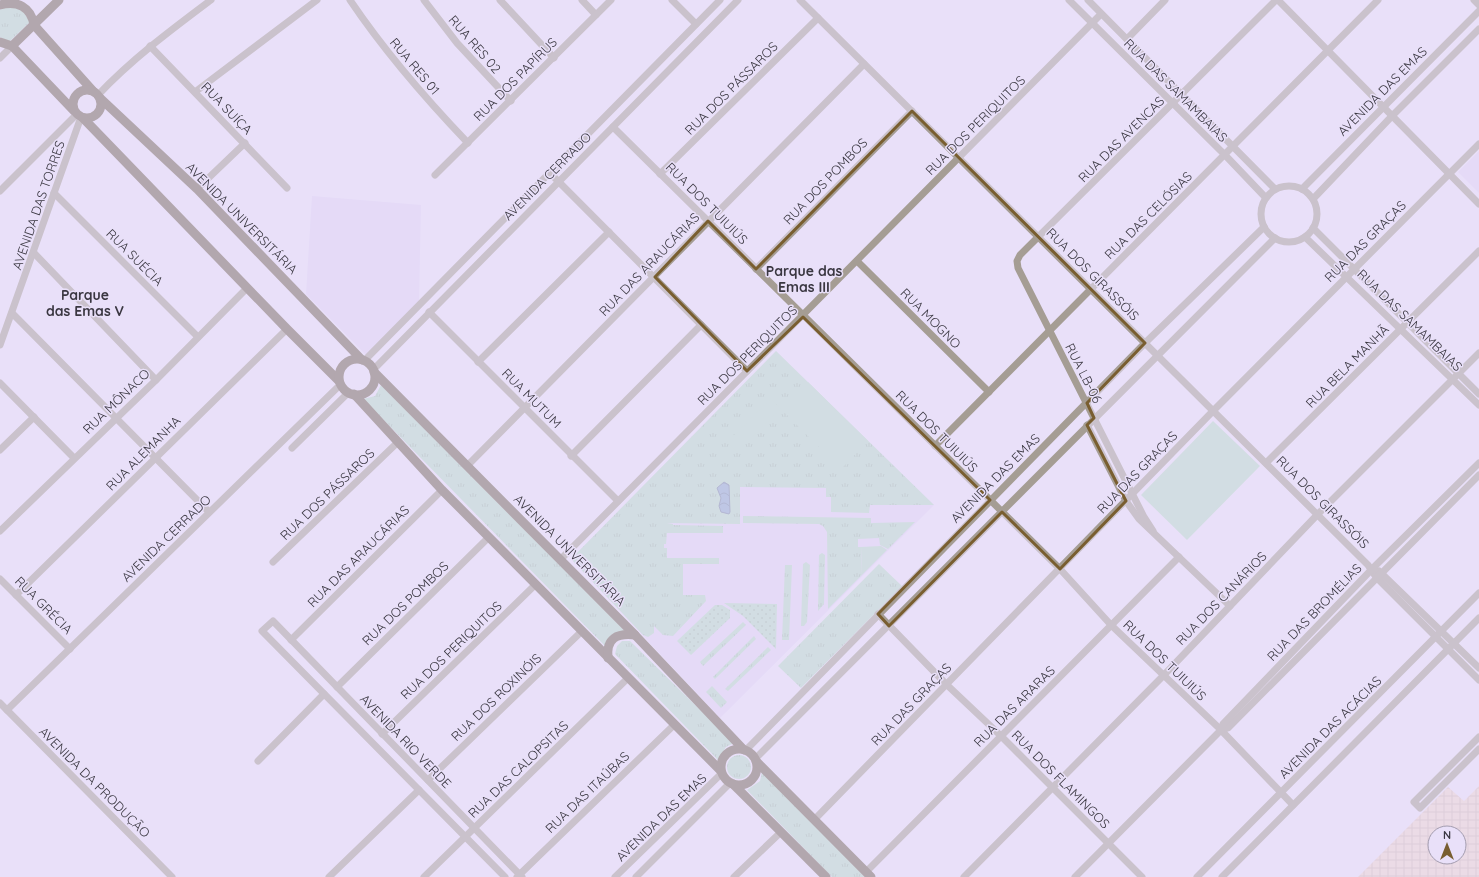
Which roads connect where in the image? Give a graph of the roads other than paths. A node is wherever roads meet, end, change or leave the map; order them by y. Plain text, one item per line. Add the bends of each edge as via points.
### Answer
1 (60, 0) edge
2 (211, 0) edge
3 (317, 0) edge
4 (350, 0) edge
5 (424, 0) edge
6 (500, 0) edge
7 (582, 0) edge
8 (611, 0) edge
9 (672, 0) edge
10 (720, 0) edge
11 (738, 0) edge
12 (800, 0) edge
13 (1068, 0) edge
14 (1088, 0) edge
15 (1165, 0) edge
16 (1277, 0) edge
17 (1378, 0) edge
18 (1474, 0) edge
19 (7, 2) edge
20 (1479, 5) edge
21 (1479, 11) edge
22 (1101, 14) junction
23 (596, 15) junction
24 (818, 18) junction
25 (1092, 23) junction
26 (696, 24) junction
27 (34, 25) junction
28 (1479, 29) edge
29 (1127, 39) junction
30 (0, 42) edge
31 (12, 46) junction
32 (150, 46) junction
33 (1328, 51) junction
34 (0, 58) edge
35 (554, 58) junction
36 (864, 64) junction
37 (195, 92) junction
38 (1182, 94) junction
39 (97, 95) junction
40 (511, 101) junction
41 (1172, 103) junction
42 (1383, 107) junction
43 (912, 111) junction
44 (79, 115) junction
45 (1392, 116) junction
46 (612, 127) junction
47 (245, 144) junction
48 (468, 144) junction
49 (1479, 144) edge
50 (1234, 146) junction
51 (1225, 155) junction
52 (959, 158) junction
53 (550, 173) junction
54 (660, 174) junction
55 (1449, 174) junction
56 (435, 175) dead end
57 (558, 181) junction
58 (287, 188) dead end
59 (197, 189) junction
60 (1275, 189) junction
61 (1302, 189) junction
62 (0, 191) edge
63 (54, 193) junction
64 (1266, 198) junction
65 (1313, 199) junction
66 (1479, 204) edge
67 (708, 221) junction
68 (1264, 227) junction
69 (1313, 228) junction
70 (609, 232) junction
71 (1305, 237) junction
72 (1039, 238) junction
73 (1275, 238) junction
74 (1479, 251) edge
75 (34, 253) junction
76 (857, 261) junction
77 (1017, 261) joint
78 (1355, 268) junction
79 (756, 269) junction
80 (1347, 276) junction
81 (655, 277) junction
82 (247, 288) junction
83 (1091, 289) junction
84 (429, 312) junction
85 (12, 313) junction
86 (803, 316) junction
87 (1408, 322) junction
88 (701, 325) junction
89 (287, 329) junction
90 (1400, 330) junction
91 (1050, 331) junction
92 (198, 337) junction
93 (1145, 343) junction
94 (0, 345) edge
95 (1479, 353) edge
96 (1158, 356) junction
97 (363, 360) junction
98 (478, 362) junction
99 (374, 371) junction
100 (747, 371) junction
101 (1456, 376) junction
102 (156, 380) junction
103 (340, 382) junction
104 (0, 383) edge
105 (989, 392) junction
106 (351, 393) junction
107 (1479, 394) edge
108 (1087, 403) junction
109 (1479, 405) edge
110 (524, 407) junction
111 (1213, 411) junction
112 (34, 418) junction
113 (116, 418) junction
114 (1094, 418) junction
115 (1087, 425) junction
116 (398, 442) junction
117 (935, 446) junction
118 (292, 448) dead end
119 (0, 450) edge
120 (572, 456) junction
121 (74, 458) junction
122 (156, 458) junction
123 (1266, 463) junction
124 (1479, 463) edge
125 (468, 465) junction
126 (1479, 475) edge
127 (442, 490) junction
128 (1133, 494) junction
129 (990, 500) junction
130 (618, 501) junction
131 (1126, 501) junction
132 (209, 512) junction
133 (1002, 512) junction
134 (1318, 514) junction
135 (0, 531) edge
136 (1153, 531) junction
137 (489, 537) junction
138 (1179, 557) junction
139 (560, 560) junction
140 (273, 562) dead end
141 (1371, 567) junction
142 (1060, 569) junction
143 (1379, 575) junction
144 (0, 579) edge
145 (536, 584) junction
146 (1479, 593) edge
147 (16, 595) junction
148 (1230, 606) junction
149 (878, 614) junction
150 (1479, 618) edge
151 (1111, 625) junction
152 (889, 626) junction
153 (582, 631) junction
154 (1442, 631) junction
155 (635, 635) junction
156 (1435, 637) junction
157 (291, 640) junction
158 (1454, 643) junction
159 (70, 648) junction
160 (1448, 649) junction
161 (608, 658) junction
162 (1479, 668) edge
163 (1164, 676) junction
164 (628, 678) junction
165 (1479, 680) edge
166 (946, 684) junction
167 (337, 687) junction
168 (324, 694) junction
169 (0, 703) edge
170 (7, 710) junction
171 (674, 725) junction
172 (1221, 730) junction
173 (382, 734) junction
174 (1002, 736) junction
175 (1479, 737) edge
176 (1479, 749) edge
177 (745, 750) junction
178 (755, 760) junction
179 (258, 761) dead end
180 (722, 772) junction
181 (428, 780) junction
182 (732, 783) junction
183 (1054, 787) junction
184 (418, 790) junction
185 (1281, 793) junction
186 (1293, 805) junction
187 (815, 820) junction
188 (474, 828) junction
189 (781, 832) junction
190 (465, 837) junction
191 (1108, 843) junction
192 (868, 875) edge
193 (519, 876) edge
194 (172, 877) edge
195 (329, 877) edge
196 (424, 877) edge
197 (504, 877) edge
198 (615, 877) edge
199 (636, 877) edge
200 (734, 877) edge
201 (826, 877) edge
202 (964, 877) edge
203 (1075, 877) edge
204 (1142, 877) edge
205 (1197, 877) edge
206 (1222, 877) edge

1 - 27 main road
2 - 32 street
3 - 37 street
4 - 48 street, RUA RES 01 via 393,60
5 - 40 street, RUA RES 02 via 457,42
6 - 35 street
7 - 23 street
8 - 23 street, RUA DOS PAPÍRUS
9 - 26 street
10 - 26 street, AVENIDA CERRADO
11 - 46 street, AVENIDA CERRADO
12 - 24 street, RUA DOS GIRASSÓIS
13 - 25 street, RUA DAS SAMAMBAIAS
14 - 22 street, RUA DAS SAMAMBAIAS
15 - 29 street
16 - 33 street
16 - 38 street, RUA DAS AVENCAS
17 - 33 street, RUA DAS CELÓSIAS
18 - 20 street
19 - 27 main road, AVENIDA UNIVERSITÁRIA via 16,1 23,4 32,16
21 - 42 street, AVENIDA DAS EMAS
22 - 25 street, RUA DOS PERIQUITOS
22 - 29 street, RUA DAS SAMAMBAIAS
23 - 35 street, RUA DOS PAPÍRUS
24 - 36 street, RUA DOS GIRASSÓIS
24 - 54 street, RUA DOS PÁSSAROS
25 - 41 street, RUA DAS SAMAMBAIAS
25 - 52 street, RUA DOS PERIQUITOS
26 - 53 street, AVENIDA CERRADO
27 - 31 main road
27 - 39 main road, AVENIDA UNIVERSITÁRIA
28 - 45 street, AVENIDA DAS EMAS
29 - 38 street, RUA DAS SAMAMBAIAS
30 - 31 main road
31 - 34 street
31 - 44 main road
32 - 37 street, RUA SUÍÇA
32 - 39 street
33 - 42 street
33 - 50 street, RUA DAS CELÓSIAS
35 - 40 street, RUA DOS PAPÍRUS
36 - 43 street, RUA DOS GIRASSÓIS
36 - 67 street, RUA DAS ARAUCÁRIAS
37 - 47 street, RUA SUÍÇA
38 - 41 street, RUA DAS AVENCAS
38 - 50 street, RUA DAS SAMAMBAIAS
39 - 44 main road via 101,103 98,112 91,118
39 - 44 main road via 82,90 75,95 72,104
39 - 59 main road, AVENIDA UNIVERSITÁRIA
40 - 48 street, RUA DOS PAPÍRUS
41 - 51 street, RUA DAS SAMAMBAIAS
41 - 72 street, RUA DAS AVENCAS
42 - 45 street
42 - 61 street, AVENIDA DAS EMAS
43 - 52 street, RUA DOS GIRASSÓIS
43 - 79 street, RUA DOS POMBOS
44 - 62 street
44 - 63 street, AVENIDA DAS TORRES
44 - 82 main road
45 - 55 street
45 - 65 street, AVENIDA DAS EMAS
46 - 54 street, RUA DOS TUIUIÚS
46 - 57 street, AVENIDA CERRADO
47 - 58 street, RUA SUÍÇA
47 - 59 street
48 - 56 street, RUA DOS PAPÍRUS
49 - 55 street, RUA DAS GRAÇAS
50 - 51 street, RUA DAS CELÓSIAS
50 - 60 street, RUA DAS SAMAMBAIAS
51 - 64 street, RUA DAS SAMAMBAIAS
51 - 83 street, RUA DAS CELÓSIAS
52 - 72 street, RUA DOS GIRASSÓIS
52 - 76 street, RUA DOS PERIQUITOS
53 - 57 street
53 - 97 street, AVENIDA CERRADO
54 - 67 street, RUA DOS TUIUIÚS
55 - 66 street
55 - 78 street, RUA DAS GRAÇAS
57 - 70 street
57 - 84 street, AVENIDA CERRADO
59 - 97 main road, AVENIDA UNIVERSITÁRIA
60 - 61 street via 1286,186
60 - 64 street
61 - 65 street
63 - 75 street, AVENIDA DAS TORRES
63 - 92 street, RUA SUÉCIA
64 - 68 street via 1261,212
65 - 69 street via 1317,217
67 - 79 street, RUA DOS TUIUIÚS
67 - 81 street, RUA DAS ARAUCÁRIAS
68 - 73 street
68 - 93 street, AVENIDA DAS EMAS
69 - 71 street
69 - 78 street, RUA DAS SAMAMBAIAS
70 - 81 street
70 - 98 street
71 - 73 street via 1287,242
71 - 80 street, RUA DAS SAMAMBAIAS
72 - 77 street, RUA DAS AVENCAS
72 - 83 street, RUA DOS GIRASSÓIS
73 - 96 street
74 - 87 street, RUA BELA MANHÃ
75 - 85 street, AVENIDA DAS TORRES
75 - 102 street
76 - 86 street, RUA DOS PERIQUITOS
76 - 105 street, RUA MOGNO
77 - 91 street, RUA LB-06 via 1018,268
78 - 80 street, RUA DAS GRAÇAS
78 - 87 street, RUA DAS SAMAMBAIAS
79 - 86 street, RUA DOS TUIUIÚS
80 - 90 street, RUA DAS SAMAMBAIAS
80 - 111 street, RUA DAS GRAÇAS
81 - 88 street
81 - 110 street, RUA DAS ARAUCÁRIAS
82 - 89 main road
82 - 92 street, RUA MÔNACO
83 - 91 street, RUA DAS CELÓSIAS
83 - 93 street, RUA DOS GIRASSÓIS
84 - 98 street, RUA MUTUM
84 - 99 street, AVENIDA CERRADO
85 - 94 street, AVENIDA DAS TORRES
85 - 113 street
86 - 100 street, RUA DOS PERIQUITOS
86 - 117 street, RUA DOS TUIUIÚS
87 - 90 street, RUA BELA MANHÃ
87 - 101 street, RUA DAS SAMAMBAIAS
88 - 100 street
88 - 120 street
89 - 103 main road
89 - 122 street, RUA ALEMANHA
90 - 101 street, RUA DAS SAMAMBAIAS
90 - 123 street, RUA BELA MANHÃ
91 - 105 street, RUA DAS CELÓSIAS
91 - 108 street, RUA LB-06
92 - 102 street, RUA MÔNACO
93 - 96 street, RUA DOS GIRASSÓIS
93 - 108 street, AVENIDA DAS EMAS
95 - 101 street, RUA DOS CANÁRIOS
96 - 111 street, RUA DOS GIRASSÓIS
96 - 114 street
97 - 99 main road
97 - 103 main road via 355,359 345,364 341,369
98 - 110 street, RUA MUTUM
99 - 106 main road via 375,381 369,390 364,394
99 - 125 main road, AVENIDA UNIVERSITÁRIA
100 - 130 street, RUA DOS PERIQUITOS
101 - 107 street, RUA DAS SAMAMBAIAS
101 - 109 street, RUA DAS SAMAMBAIAS
101 - 134 street, RUA DOS CANÁRIOS
102 - 113 street, RUA MÔNACO
103 - 106 main road
103 - 132 street, AVENIDA CERRADO
104 - 112 street
105 - 117 street, RUA DAS CELÓSIAS
106 - 116 main road
106 - 118 street
108 - 114 street, RUA LB-06
108 - 129 street, AVENIDA DAS EMAS
110 - 120 street, RUA MUTUM
110 - 125 street, RUA DAS ARAUCÁRIAS
111 - 123 street, RUA DOS GIRASSÓIS
111 - 128 street, RUA DAS GRAÇAS
112 - 119 street
112 - 121 street
113 - 121 street, RUA MÔNACO
113 - 122 street
114 - 115 street
114 - 128 street, RUA LB-06
115 - 131 street
115 - 133 street
116 - 127 main road
116 - 140 street, RUA DOS PÁSSAROS
117 - 129 street, RUA DOS TUIUIÚS
120 - 130 street, RUA MUTUM
121 - 135 street, RUA MÔNACO
122 - 132 street
122 - 147 street, RUA ALEMANHA
123 - 134 street, RUA DOS GIRASSÓIS
124 - 141 street, RUA DAS BROMÉLIAS
125 - 139 main road, AVENIDA UNIVERSITÁRIA
126 - 143 street, RUA DAS BROMÉLIAS
127 - 137 main road
127 - 157 street, RUA DAS ARAUCÁRIAS
128 - 131 street, RUA DAS GRAÇAS
128 - 136 street, RUA LB-06
129 - 133 street, RUA DOS TUIUIÚS
129 - 149 street, AVENIDA DAS EMAS
130 - 139 street, RUA DOS PERIQUITOS
131 - 136 street
131 - 142 street, RUA DAS GRAÇAS
132 - 159 street, AVENIDA CERRADO
133 - 142 street, RUA DOS TUIUIÚS
133 - 152 street
134 - 141 street, RUA DOS GIRASSÓIS
134 - 148 street, RUA DOS CANÁRIOS
136 - 138 street
137 - 145 main road
137 - 167 street, RUA DOS POMBOS
138 - 148 street
138 - 151 street, RUA DAS ARARAS
139 - 155 main road, AVENIDA UNIVERSITÁRIA
141 - 143 street, RUA DOS GIRASSÓIS
141 - 172 street, RUA DAS BROMÉLIAS via 1223,724
142 - 151 street, RUA DOS TUIUIÚS
142 - 166 street, RUA DAS GRAÇAS
143 - 154 street, RUA DOS GIRASSÓIS
143 - 156 street, RUA DOS GIRASSÓIS
143 - 172 street, RUA DAS BROMÉLIAS via 1228,728
144 - 147 street, RUA GRÉCIA
145 - 153 main road
145 - 173 street, RUA DOS PERIQUITOS
146 - 154 street, AVENIDA DAS ACÁCIAS
147 - 159 street, RUA GRÉCIA
148 - 163 street, RUA DOS CANÁRIOS
149 - 152 street, RUA DOS FLAMINGOS
149 - 177 street, AVENIDA DAS EMAS
150 - 158 street
151 - 163 street, RUA DOS TUIUIÚS
151 - 174 street, RUA DAS ARARAS
152 - 166 street, RUA DOS FLAMINGOS
152 - 178 street
153 - 161 main road
153 - 181 street, RUA DOS ROXINÓIS
154 - 156 street, AVENIDA DAS ACÁCIAS
154 - 158 street, RUA DOS GIRASSÓIS
155 - 161 main road via 621,634 612,640 607,651
155 - 177 main road, AVENIDA UNIVERSITÁRIA
156 - 160 street, RUA DOS GIRASSÓIS
156 - 185 street, AVENIDA DAS ACÁCIAS
157 - 167 street, AVENIDA RIO VERDE
157 - 168 street, AVENIDA RIO VERDE via 273,621 262,631
158 - 160 street
158 - 162 street, RUA DOS GIRASSÓIS
159 - 170 street, AVENIDA CERRADO
160 - 165 street, RUA DOS GIRASSÓIS
160 - 186 street
161 - 164 main road
163 - 172 street, RUA DOS TUIUIÚS
163 - 183 street, RUA DOS CANÁRIOS
164 - 171 main road
164 - 188 street, RUA DAS CALOPSITAS
166 - 174 street, RUA DOS FLAMINGOS
166 - 187 street, RUA DAS GRAÇAS
167 - 173 street, AVENIDA RIO VERDE
168 - 179 street
168 - 184 street, AVENIDA RIO VERDE
169 - 170 street, AVENIDA DA PRODUÇÃO
170 - 194 street, AVENIDA DA PRODUÇÃO
171 - 180 main road
171 - 193 street, RUA DAS ITAÚBAS
172 - 185 street, RUA DOS TUIUIÚS
172 - 191 street, RUA DAS BROMÉLIAS
173 - 181 street, AVENIDA RIO VERDE
174 - 183 street, RUA DOS FLAMINGOS
174 - 192 street, RUA DAS ARARAS
175 - 176 street via 1414,802 1420,808
177 - 178 main road
177 - 180 main road via 737,749 727,754 723,759
178 - 182 main road via 756,770 751,780 746,783
178 - 187 main road
180 - 182 main road
180 - 198 street, AVENIDA DAS EMAS
181 - 188 street, AVENIDA RIO VERDE
182 - 189 main road
182 - 199 street, AVENIDA DAS EMAS
183 - 191 street, RUA DOS FLAMINGOS
183 - 202 street, RUA DOS CANÁRIOS
184 - 190 street, AVENIDA RIO VERDE
184 - 195 street
185 - 186 street, RUA DOS TUIUIÚS
185 - 205 street, AVENIDA DAS ACÁCIAS
186 - 206 street
187 - 192 main road
188 - 190 street, RUA DAS CALOPSITAS
188 - 193 street, AVENIDA RIO VERDE
189 - 200 street
189 - 201 main road
190 - 196 street, RUA DAS CALOPSITAS
190 - 197 street, AVENIDA RIO VERDE
191 - 203 street, RUA DAS BROMÉLIAS
191 - 204 street, RUA DOS FLAMINGOS

